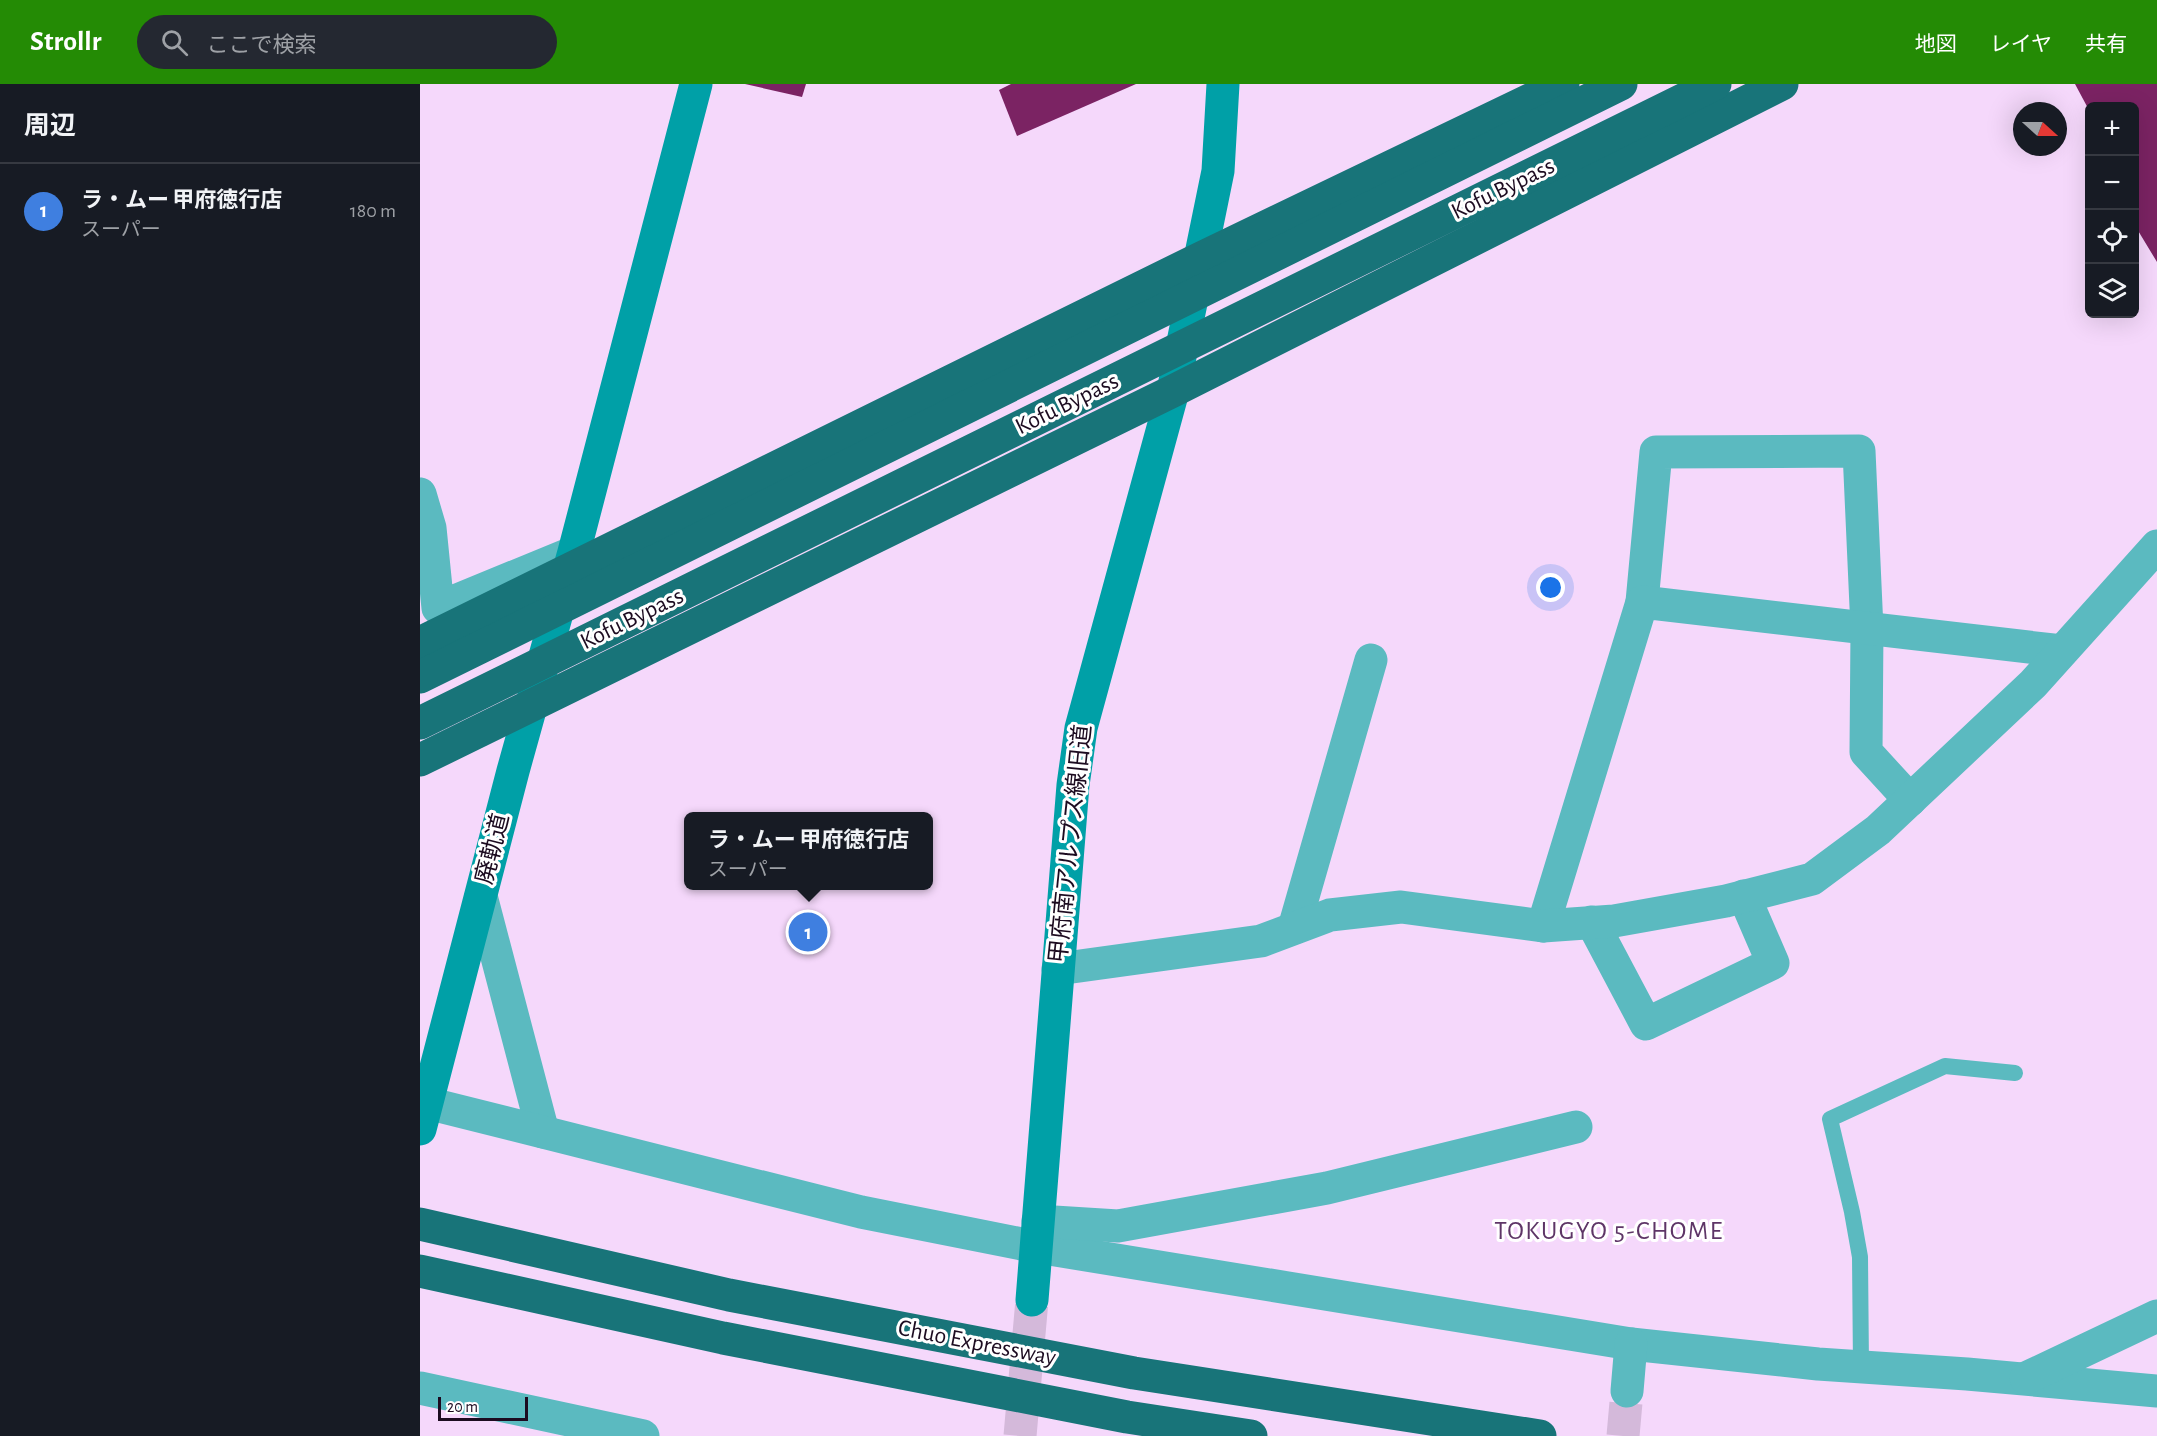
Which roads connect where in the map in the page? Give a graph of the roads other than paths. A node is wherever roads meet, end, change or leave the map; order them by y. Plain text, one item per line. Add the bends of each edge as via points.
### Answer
1 (696, 84) edge
2 (1223, 84) edge
3 (1563, 84) edge
4 (1621, 84) edge
5 (1715, 84) edge
6 (1782, 84) edge
7 (1201, 258) junction
8 (1173, 391) junction
9 (420, 494) edge
10 (2157, 546) edge
11 (571, 561) junction
12 (1642, 602) junction
13 (1867, 629) junction
14 (420, 643) edge
15 (2062, 651) junction
16 (1371, 660) dead end
17 (420, 677) edge
18 (530, 707) junction
19 (420, 723) edge
20 (420, 760) edge
21 (1910, 800) junction
22 (481, 896) junction
23 (1744, 896) junction
24 (1592, 922) junction
25 (1543, 926) junction
26 (1294, 928) junction
27 (1058, 969) junction
28 (2015, 1073) dead end
29 (424, 1116) edge
30 (1576, 1127) dead end
31 (543, 1132) junction
32 (434, 1228) edge
33 (1037, 1234) junction
34 (428, 1272) edge
35 (1032, 1300) tunnel mouth
36 (2157, 1316) edge
37 (1631, 1344) junction
38 (1861, 1367) junction
39 (2024, 1379) junction
40 (420, 1388) edge
41 (1627, 1391) tunnel mouth
42 (2157, 1391) edge
43 (557, 1427) edge
44 (643, 1436) edge
45 (1251, 1436) edge
46 (1540, 1436) edge

1 - 11 street, 廃軌道
2 - 7 street, 甲府南アルプス線旧道 via 1218,171
3 - 7 highway
4 - 17 highway, Kofu Bypass, bridge
5 - 19 highway, Kofu Bypass, bridge
6 - 8 highway
7 - 8 street, 甲府南アルプス線旧道
7 - 11 highway
8 - 18 highway
8 - 27 street, 甲府南アルプス線旧道 via 1081,728
9 - 11 street via 430,528 438,608
10 - 15 street
11 - 14 highway
11 - 18 street, 廃軌道
12 - 13 street
12 - 13 street via 1656,452 1859,451
12 - 25 street
13 - 15 street
13 - 21 street via 1866,752
15 - 21 street via 2033,684
16 - 26 street
18 - 20 highway
18 - 22 street, 廃軌道
21 - 23 street via 1878,830 1812,879
22 - 29 street, 廃軌道
22 - 31 street
23 - 24 street
23 - 24 street via 1773,963 1646,1024
24 - 25 street
25 - 26 street via 1401,907 1330,915
26 - 27 street via 1261,941
27 - 33 street, 甲府南アルプス線旧道
28 - 38 lane via 1945,1066 1830,1119 1860,1257
29 - 31 street
30 - 33 street via 1327,1188 1118,1226
31 - 33 street via 861,1212
32 - 46 highway, Chuo Expressway via 729,1295 1134,1373
33 - 35 street, 甲府南アルプス線旧道
33 - 37 street
34 - 45 highway, Chuo Expressway via 746,1342 1127,1417
36 - 39 street
37 - 38 street
37 - 41 street
38 - 39 street
39 - 42 street
40 - 43 street
43 - 44 street

